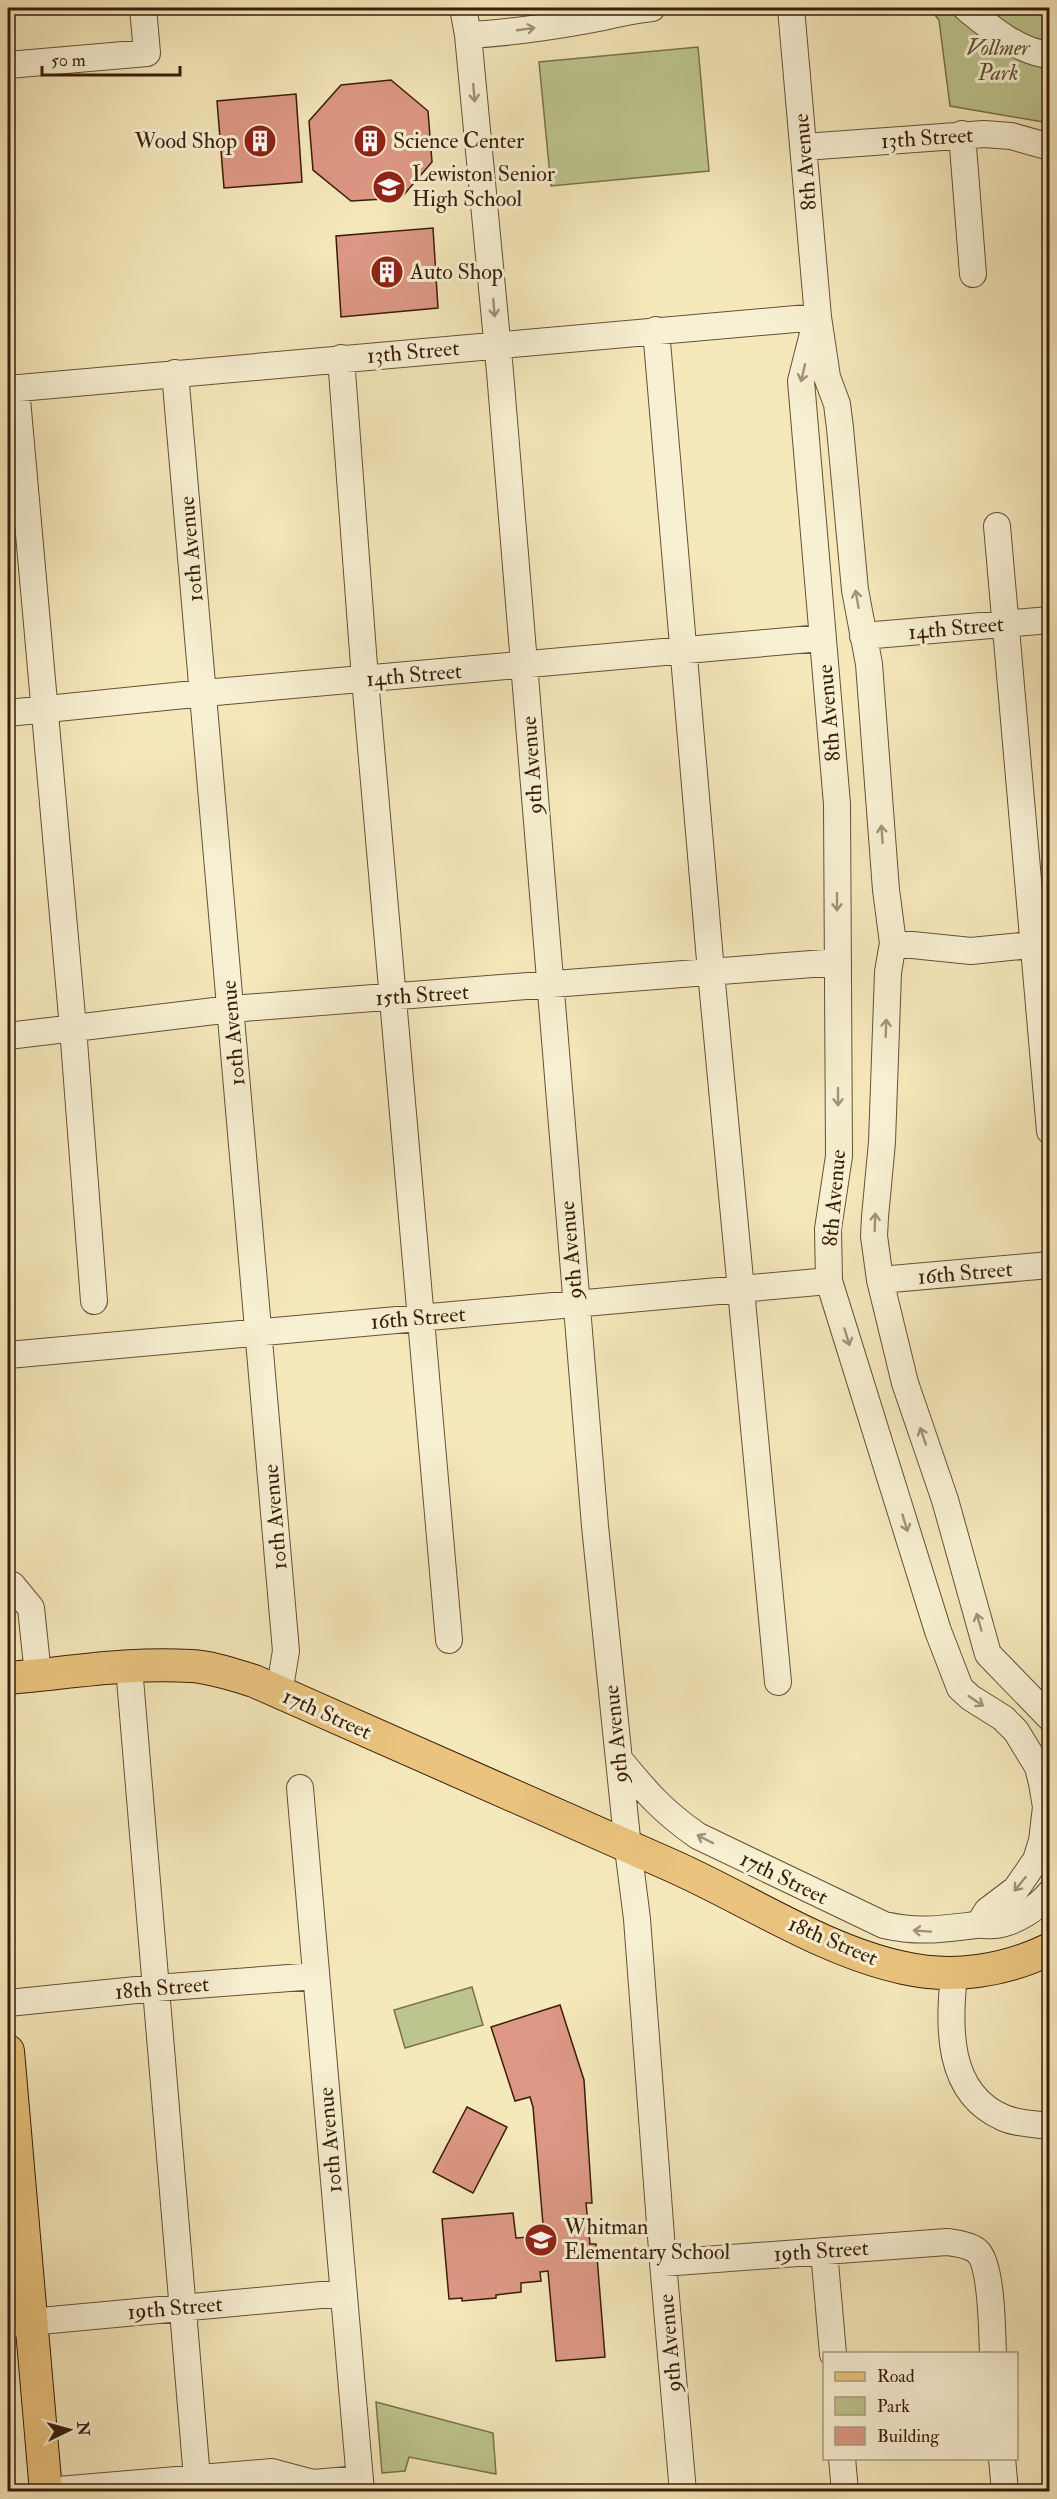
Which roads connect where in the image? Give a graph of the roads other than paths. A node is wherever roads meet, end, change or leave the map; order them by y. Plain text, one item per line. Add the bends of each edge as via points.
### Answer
1 (143, 8) edge
2 (463, 8) edge
3 (636, 8) edge
4 (791, 8) edge
5 (966, 8) edge
6 (468, 35) junction
7 (1050, 55) edge
8 (8, 65) edge
9 (962, 134) junction
10 (804, 147) junction
11 (1050, 147) edge
12 (973, 274) dead end
13 (818, 316) junction
14 (656, 330) junction
15 (497, 344) junction
16 (341, 358) junction
17 (175, 373) junction
18 (12, 388) edge
19 (997, 526) dead end
20 (1050, 620) edge
21 (1007, 623) junction
22 (863, 636) junction
23 (821, 638) junction
24 (684, 651) junction
25 (525, 665) junction
26 (365, 679) junction
27 (204, 693) junction
28 (45, 709) junction
29 (8, 713) edge
30 (893, 943) junction
31 (1042, 944) edge
32 (838, 962) junction
33 (711, 972) junction
34 (549, 985) junction
35 (394, 997) junction
36 (231, 1010) junction
37 (73, 1028) junction
38 (8, 1036) edge
39 (1050, 1131) edge
40 (1050, 1264) edge
41 (880, 1280) junction
42 (829, 1281) junction
43 (741, 1289) junction
44 (94, 1301) dead end
45 (576, 1304) junction
46 (422, 1318) junction
47 (259, 1332) junction
48 (8, 1355) edge
49 (8, 1586) edge
50 (449, 1640) dead end
51 (129, 1667) junction
52 (38, 1676) junction
53 (8, 1678) edge
54 (778, 1682) dead end
55 (279, 1693) junction
56 (1050, 1718) edge
57 (619, 1758) junction
58 (300, 1788) dead end
59 (628, 1848) junction
60 (1050, 1893) edge
61 (980, 1924) junction
62 (1050, 1949) edge
63 (954, 1972) junction
64 (316, 1976) junction
65 (156, 1988) junction
66 (8, 2003) edge
67 (8, 2051) edge
68 (1050, 2126) edge
69 (824, 2251) junction
70 (663, 2263) junction
71 (344, 2293) junction
72 (183, 2307) junction
73 (19, 2323) edge
74 (833, 2352) edge
75 (993, 2352) edge
76 (842, 2460) edge
77 (1002, 2460) edge
78 (197, 2478) junction
79 (361, 2485) edge
80 (46, 2491) edge
81 (683, 2492) edge
82 (845, 2492) edge
83 (1005, 2492) edge

1 - 8 street via 147,53
2 - 6 street, 9th Avenue
6 -> 3 street via 589,20
4 - 10 street, 8th Avenue
5 - 7 street via 996,32 1039,54
6 -> 15 street, 9th Avenue
9 - 10 street, 13th Street
9 - 11 street, 13th Street via 1011,136
9 - 12 street
10 - 13 street, 8th Avenue
13 - 14 street, 13th Street
22 -> 13 street, 8th Avenue via 837,404 827,377
13 -> 23 street, 8th Avenue via 801,381
14 - 15 street, 13th Street
14 - 24 street
15 - 16 street, 13th Street
15 - 25 street, 9th Avenue
16 - 17 street, 13th Street
16 - 26 street
17 - 18 street, 13th Street
17 - 27 street, 10th Avenue
18 - 28 street
19 - 21 street
20 - 21 street, 14th Street
21 - 22 street, 14th Street
21 - 31 street
30 -> 22 street, 8th Avenue
23 - 24 street, 14th Street
23 -> 32 street, 8th Avenue via 837,804
24 - 25 street, 14th Street
24 - 33 street
25 - 26 street, 14th Street
25 - 34 street, 9th Avenue
26 - 27 street, 14th Street
26 - 35 street
27 - 28 street, 14th Street
27 - 36 street, 10th Avenue
28 - 29 street, 14th Street
28 - 37 street
30 - 31 street via 971,951
41 -> 30 street, 8th Avenue via 874,1217
31 - 39 street
32 - 33 street, 15th Street
32 -> 42 street, 8th Avenue via 839,1156 828,1229
33 - 34 street, 15th Street
33 - 43 street
34 - 35 street, 15th Street
34 - 45 street, 9th Avenue
35 - 36 street, 15th Street
35 - 46 street
36 - 37 street, 15th Street
36 - 47 street, 10th Avenue
37 - 38 street, 15th Street
37 - 44 street
40 - 41 street, 16th Street
56 -> 41 street, 8th Avenue via 988,1654 945,1500 905,1383
42 - 43 street, 16th Street
42 -> 61 street, 8th Avenue via 938,1631 960,1688 1016,1731 1038,1767 1042,1783 1046,1807 1036,1860 1016,1889 987,1911
43 - 45 street, 16th Street
43 - 54 street
45 - 46 street, 16th Street
45 - 57 street, 9th Avenue
46 - 47 street, 16th Street
46 - 50 street
47 - 48 street, 16th Street
47 - 55 street, 10th Avenue via 286,1651
49 - 52 street via 31,1608
51 - 52 main road, 17th Street
51 - 55 main road, 17th Street via 193,1666 254,1681
51 - 65 street
52 - 53 main road, 17th Street
55 - 59 main road, 17th Street
57 - 59 street, 9th Avenue
61 -> 57 street, 17th Street via 923,1931 884,1925 862,1916 698,1836 652,1800
58 - 64 street, 10th Avenue
59 - 63 main road, 18th Street via 874,1961 906,1969
59 - 70 street, 9th Avenue via 637,1919
60 - 61 street via 1022,1916 995,1925
62 - 63 main road, 18th Street via 988,1970
63 - 68 street via 950,2010 955,2063 962,2079 990,2110 1004,2118
64 - 65 street, 18th Street
64 - 71 street, 10th Avenue
65 - 66 street, 18th Street
65 - 72 street
67 - 73 main road
69 - 70 street, 19th Street
69 - 74 street
69 - 75 street, 19th Street via 947,2242 977,2251 987,2268
70 - 81 street, 9th Avenue
71 - 72 street, 19th Street
71 - 79 street, 10th Avenue
72 - 73 street, 19th Street
72 - 78 street
73 - 80 main road
76 - 82 street
77 - 83 street
78 - 79 street via 272,2472 313,2483
78 - 80 street

